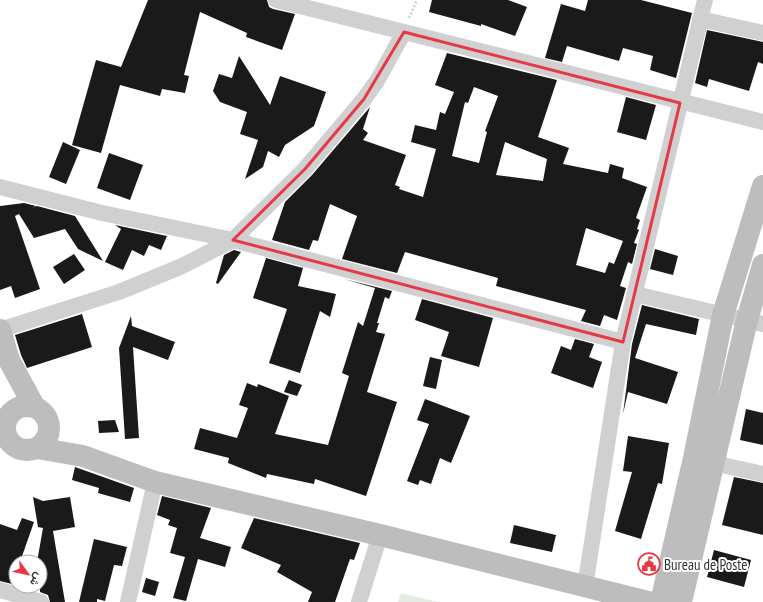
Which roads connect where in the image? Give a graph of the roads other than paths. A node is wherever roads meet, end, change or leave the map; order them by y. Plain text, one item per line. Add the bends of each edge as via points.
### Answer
1 (276, 0) edge
2 (705, 0) edge
3 (700, 19) junction
4 (404, 32) junction
5 (763, 33) edge
6 (680, 103) junction
7 (763, 122) edge
8 (763, 186) edge
9 (0, 187) edge
10 (233, 240) junction
11 (763, 265) edge
12 (635, 294) junction
13 (723, 314) junction
14 (755, 322) edge
15 (0, 330) edge
16 (623, 342) junction
17 (9, 360) junction
18 (34, 406) junction
19 (8, 415) junction
20 (49, 422) junction
21 (4, 438) edge
22 (37, 448) junction
23 (83, 456) junction
24 (704, 461) junction
25 (763, 474) edge
26 (155, 482) junction
27 (380, 534) junction
28 (585, 587) junction
29 (0, 590) edge
30 (41, 602) edge
31 (128, 602) edge
32 (359, 602) edge
33 (648, 602) edge
34 (662, 602) edge
35 (681, 602) edge

1 - 4 street
2 - 3 street
3 - 5 street
3 - 6 street
4 - 6 street
4 - 10 street via 364,99 305,169
6 - 7 street
6 - 12 street
8 - 13 street
9 - 10 street via 102,213
10 - 15 street via 180,267 119,292
10 - 16 street
11 - 14 street
12 - 13 street
12 - 16 street
13 - 14 street
13 - 24 street
14 - 24 street
15 - 17 street
16 - 28 street
17 - 18 street
17 - 19 street
18 - 19 street via 20,406
18 - 20 street via 41,410
19 - 21 street
20 - 22 street via 47,437
20 - 23 street
21 - 22 street via 17,448
22 - 23 street
23 - 26 street
24 - 25 street
24 - 34 street
24 - 35 street
26 - 27 street
26 - 31 street
27 - 28 street
27 - 32 street
28 - 33 street
29 - 30 street

